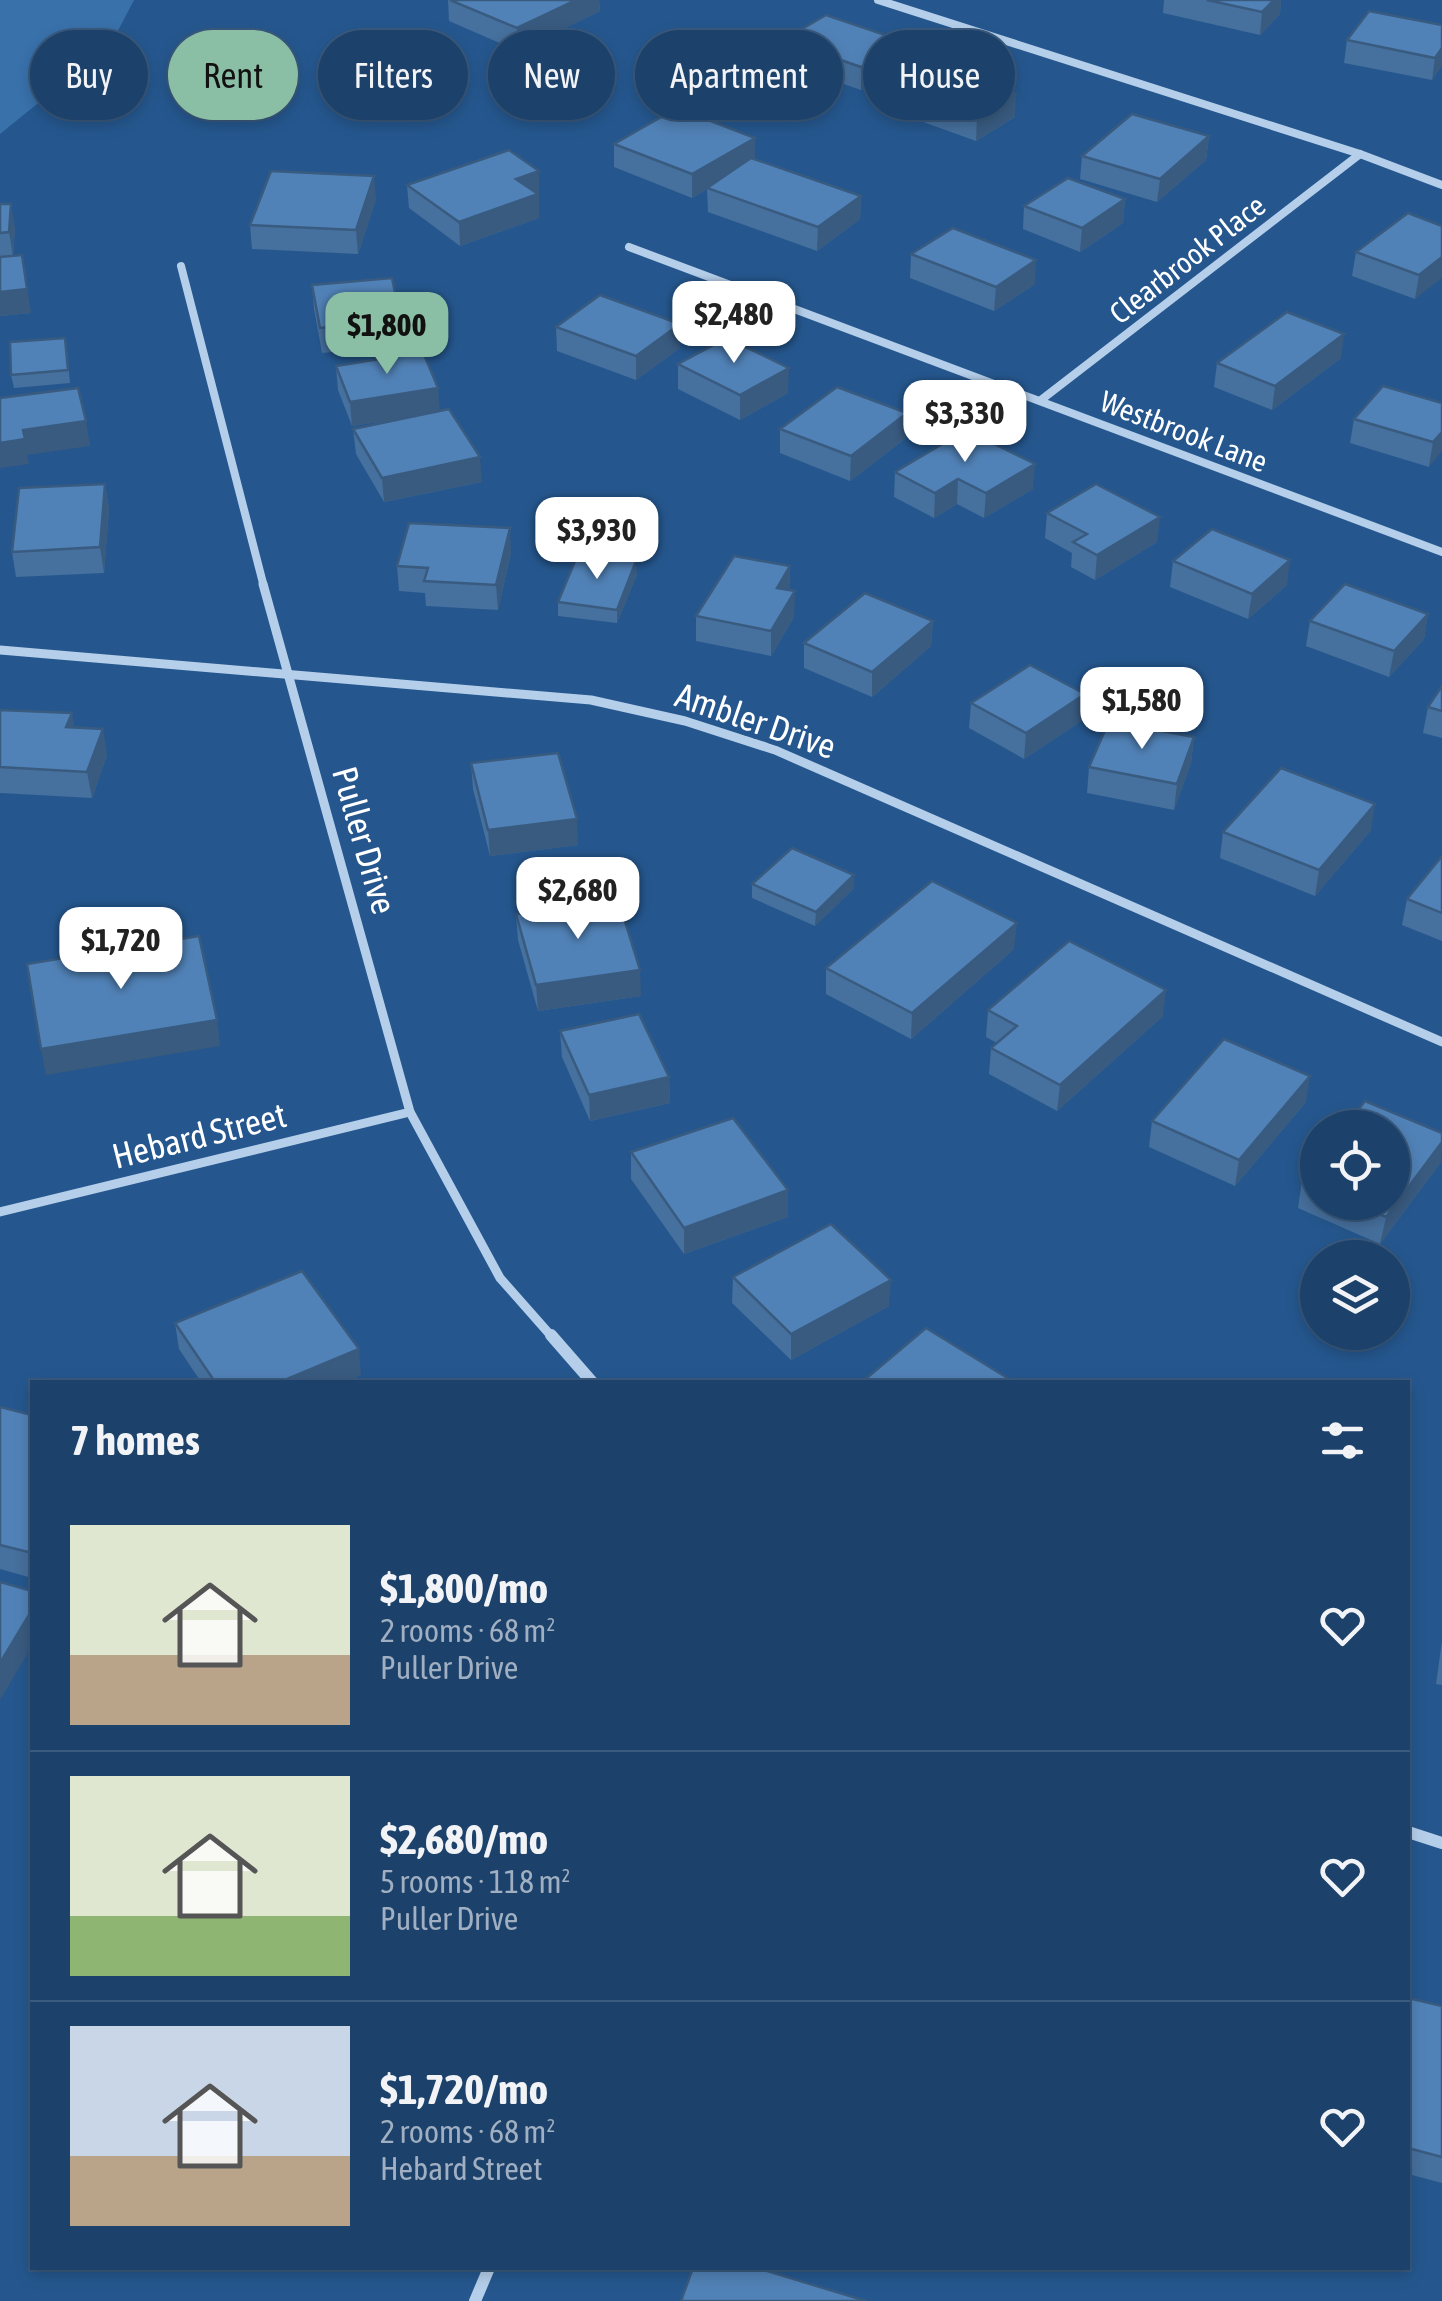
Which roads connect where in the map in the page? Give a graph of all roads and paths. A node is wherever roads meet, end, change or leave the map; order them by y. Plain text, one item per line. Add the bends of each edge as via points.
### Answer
1 (878, 0) edge
2 (1360, 154) junction
3 (1442, 185) edge
4 (630, 246) dead end
5 (181, 266) dead end
6 (1041, 400) junction
7 (1442, 552) edge
8 (0, 650) edge
9 (286, 673) junction
10 (1442, 1042) edge
11 (410, 1112) junction
12 (0, 1212) edge
13 (590, 1380) edge
14 (1410, 1833) edge
15 (1442, 1844) edge
16 (487, 2270) edge
17 (475, 2301) edge

1 - 2 street
2 - 3 street
2 - 6 street, Clearbrook Place
4 - 6 street, Westbrook Lane
5 - 9 street, Puller Drive
6 - 7 street, Westbrook Lane
8 - 9 street, Ambler Drive
9 - 10 street, Ambler Drive via 590,700 685,720 776,750
9 - 11 street, Puller Drive
11 - 12 street, Hebard Street
11 - 13 street, Puller Drive via 500,1278
14 - 15 street
16 - 17 street

